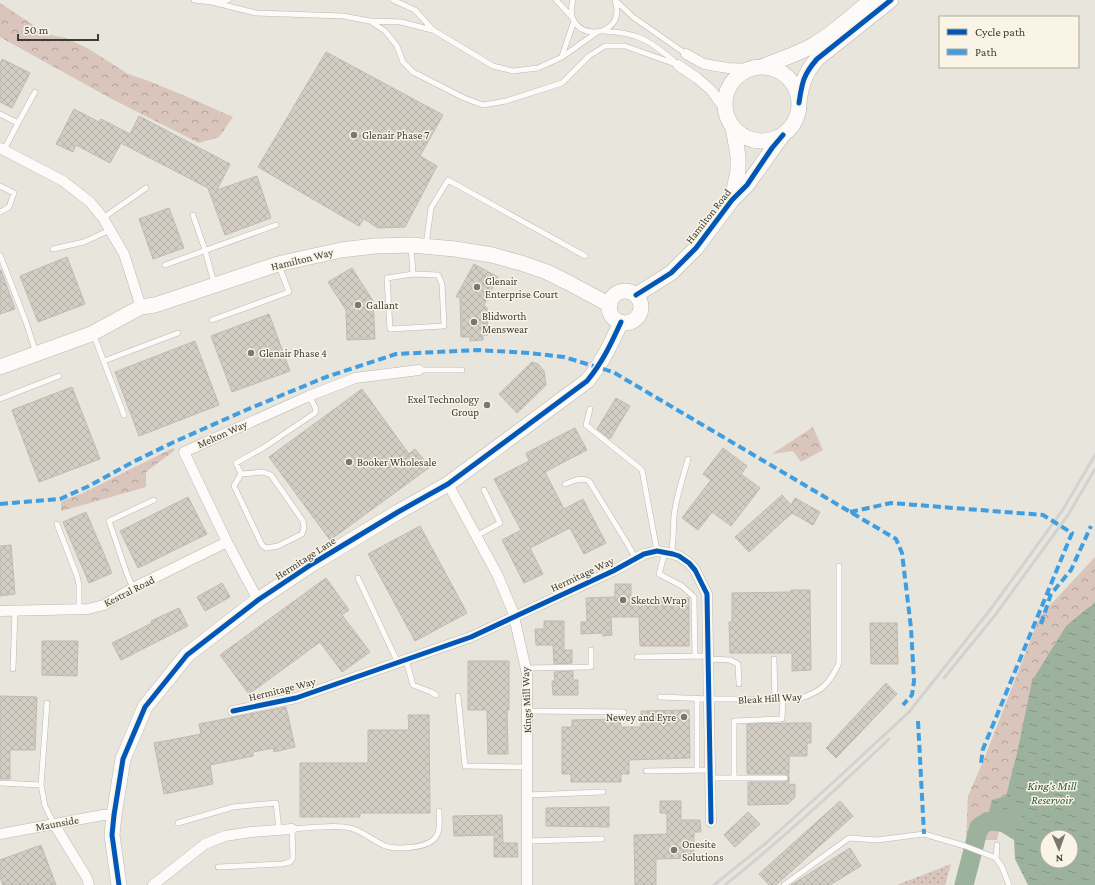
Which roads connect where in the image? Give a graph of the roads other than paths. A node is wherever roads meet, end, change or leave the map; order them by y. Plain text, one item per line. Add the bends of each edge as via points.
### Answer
1 (194, 0) edge
2 (228, 0) edge
3 (393, 0) edge
4 (556, 0) edge
5 (573, 0) edge
6 (616, 0) edge
7 (871, 0) edge
8 (891, 0) edge
9 (212, 2) junction
10 (573, 20) junction
11 (370, 21) junction
12 (433, 30) junction
13 (602, 31) junction
14 (596, 33) junction
15 (686, 54) joint
16 (562, 57) junction
17 (678, 65) junction
18 (754, 69) junction
19 (35, 92) dead end
20 (799, 103) junction
21 (726, 112) junction
22 (0, 114) edge
23 (18, 123) junction
24 (733, 127) junction
25 (783, 135) junction
26 (2, 149) edge
27 (0, 186) edge
28 (146, 188) dead end
29 (732, 200) junction
30 (0, 212) edge
31 (193, 215) dead end
32 (103, 218) junction
33 (276, 225) dead end
34 (110, 230) junction
35 (418, 246) junction
36 (53, 249) dead end
37 (205, 250) junction
38 (0, 255) edge
39 (585, 256) dead end
40 (278, 264) junction
41 (165, 265) dead end
42 (413, 274) junction
43 (215, 286) junction
44 (636, 295) junction
45 (610, 305) junction
46 (141, 307) junction
47 (212, 320) dead end
48 (621, 322) junction
49 (178, 333) dead end
50 (91, 334) junction
51 (36, 354) junction
52 (104, 361) junction
53 (0, 367) edge
54 (419, 370) joint
55 (462, 370) dead end
56 (60, 376) dead end
57 (309, 396) junction
58 (0, 399) edge
59 (590, 409) dead end
60 (124, 415) dead end
61 (688, 459) dead end
62 (241, 474) junction
63 (448, 484) junction
64 (565, 484) dead end
65 (484, 490) dead end
66 (154, 500) dead end
67 (57, 524) dead end
68 (476, 536) junction
69 (227, 542) junction
70 (664, 552) junction
71 (636, 558) junction
72 (839, 566) dead end
73 (358, 578) dead end
74 (133, 588) junction
75 (258, 600) junction
76 (707, 608) junction
77 (79, 609) junction
78 (694, 609) junction
79 (0, 611) edge
80 (15, 611) junction
81 (514, 616) junction
82 (591, 650) dead end
83 (695, 656) junction
84 (637, 657) dead end
85 (708, 657) junction
86 (774, 659) dead end
87 (402, 661) junction
88 (526, 668) junction
89 (13, 669) dead end
90 (739, 684) dead end
91 (436, 695) dead end
92 (458, 696) dead end
93 (660, 697) dead end
94 (696, 699) junction
95 (709, 699) junction
96 (775, 699) junction
97 (783, 699) junction
98 (47, 703) dead end
99 (527, 711) junction
100 (233, 712) dead end
101 (624, 712) dead end
102 (527, 767) junction
103 (697, 770) junction
104 (646, 771) dead end
105 (710, 774) junction
106 (734, 778) junction
107 (785, 778) dead end
108 (0, 783) edge
109 (41, 785) junction
110 (603, 792) dead end
111 (527, 795) junction
112 (439, 811) dead end
113 (114, 815) junction
114 (711, 822) dead end
115 (54, 824) junction
116 (178, 824) dead end
117 (292, 829) junction
118 (279, 830) junction
119 (0, 834) edge
120 (602, 839) dead end
121 (527, 841) junction
122 (997, 845) dead end
123 (996, 858) junction
124 (218, 867) dead end
125 (90, 885) edge
126 (119, 885) edge
127 (153, 885) edge
128 (527, 885) edge
129 (784, 885) edge
130 (1009, 885) edge

1 - 9 lane
2 - 9 lane
3 - 12 lane via 415,10
4 - 10 lane
5 - 10 lane
6 - 13 lane via 616,19
6 - 15 lane via 633,17
7 - 18 street via 810,47
8 - 20 street, Hamilton Road via 807,70
9 - 11 lane via 256,13 343,16
10 - 14 lane via 584,30
10 - 16 lane
11 - 12 lane via 401,22
11 - 17 lane via 385,31 397,46 403,62 413,72 483,105 506,101 562,83 589,56 605,46 625,46
12 - 16 lane via 493,66 513,71 538,68
13 - 14 lane
13 - 17 lane via 636,35 658,48
14 - 16 lane
15 - 18 street via 704,64
17 - 21 street via 711,90
18 - 20 street via 773,69 786,76 796,88
18 - 21 street via 738,77 729,89
19 - 23 lane
20 - 25 street, Hamilton Road via 796,118
21 - 24 street, Hamilton Road
22 - 23 lane
23 - 26 lane
24 - 25 street via 753,140 769,140
24 - 29 street, Hamilton Road via 738,171
25 - 29 street, Hamilton Road via 747,185
26 - 32 street via 63,181 90,202
27 - 30 lane via 14,193 9,207
28 - 32 lane
29 - 44 street, Hamilton Road via 696,248 671,273
31 - 37 lane
32 - 34 street
33 - 37 lane
34 - 36 lane via 84,242
34 - 46 street via 124,254
35 - 39 lane via 431,208 448,180
35 - 40 street, Hamilton Way via 375,246 341,250
35 - 42 lane
35 - 45 street, Hamilton Way via 492,255 521,263 569,282
37 - 41 lane
37 - 43 lane
38 - 51 lane
40 - 43 street, Hamilton Way
40 - 47 lane via 289,292
42 - 42 lane via 438,275 442,284 444,326 390,329 387,278
43 - 46 street, Hamilton Way
44 - 45 street via 620,292
44 - 48 street via 641,311 634,320 628,323
45 - 48 street via 613,317
46 - 50 street, Hamilton Way
48 - 63 street, Hermitage Lane via 609,350 587,381
49 - 52 lane
50 - 51 street, Hamilton Way
50 - 52 lane
51 - 53 street, Hamilton Way
52 - 60 lane
54 - 55 lane
54 - 57 street, Melton Way via 355,378
56 - 58 lane
57 - 62 lane via 316,409 315,413 236,463
57 - 69 street, Melton Way via 184,452
59 - 70 lane via 586,425 642,470
61 - 70 lane via 674,516 674,533
62 - 62 lane via 263,472 271,475 302,521 302,534 278,546 266,548 262,545 234,486
63 - 68 street, Kings Mill Way
63 - 75 street, Hermitage Lane via 319,560
64 - 71 lane via 579,479 589,481
65 - 68 lane via 500,523
66 - 74 lane via 109,521
67 - 77 lane via 78,576
68 - 81 street, Kings Mill Way via 498,576
69 - 74 street, Kestral Road
69 - 75 street, Melton Way
70 - 71 street, Hermitage Way via 644,554
70 - 76 street via 679,556 696,570 707,594
70 - 78 lane via 659,574 682,586 694,597
71 - 81 street, Hermitage Way
72 - 97 lane, Bleak Hill Way via 839,663 832,678 823,688 798,698
73 - 87 lane
74 - 77 street, Kestral Road via 104,605
75 - 113 street, Hermitage Lane via 187,655 145,707 123,759
76 - 78 lane
76 - 85 street
77 - 80 street, Kestral Road
78 - 83 lane
79 - 80 street, Kestral Road
80 - 89 lane
81 - 87 street, Hermitage Way via 471,637
81 - 88 street, Kings Mill Way
82 - 88 lane via 591,667
83 - 84 lane
83 - 85 lane
85 - 90 lane via 730,660 738,664
85 - 95 street
86 - 96 lane
87 - 91 lane via 413,685
87 - 100 street, Hermitage Way via 296,698
88 - 99 street, Kings Mill Way
92 - 102 lane via 465,766
93 - 94 lane, Bleak Hill Way
94 - 95 lane, Bleak Hill Way
94 - 103 lane
95 - 96 lane, Bleak Hill Way
95 - 105 street
96 - 97 lane, Bleak Hill Way
97 - 106 lane via 782,719 734,720
98 - 109 lane
99 - 101 lane
99 - 102 street, Kings Mill Way
102 - 111 street, Kings Mill Way
103 - 104 lane
103 - 105 lane
105 - 106 lane
105 - 114 street
106 - 107 lane
108 - 109 lane
109 - 115 lane via 45,806
110 - 111 lane
111 - 121 street, Kings Mill Way
112 - 117 lane via 439,831 435,838 414,848 384,846 354,829 344,827
113 - 115 street, Maunside
113 - 126 street, Hermitage Lane via 112,835
115 - 119 street, Maunside
115 - 125 street
116 - 118 lane via 233,808 276,803
117 - 118 street
117 - 124 lane via 293,858 290,862
118 - 127 street via 224,836 206,844
120 - 121 lane
121 - 128 street, Kings Mill Way
122 - 123 lane
123 - 129 lane via 924,834 877,840 849,838
123 - 130 lane

